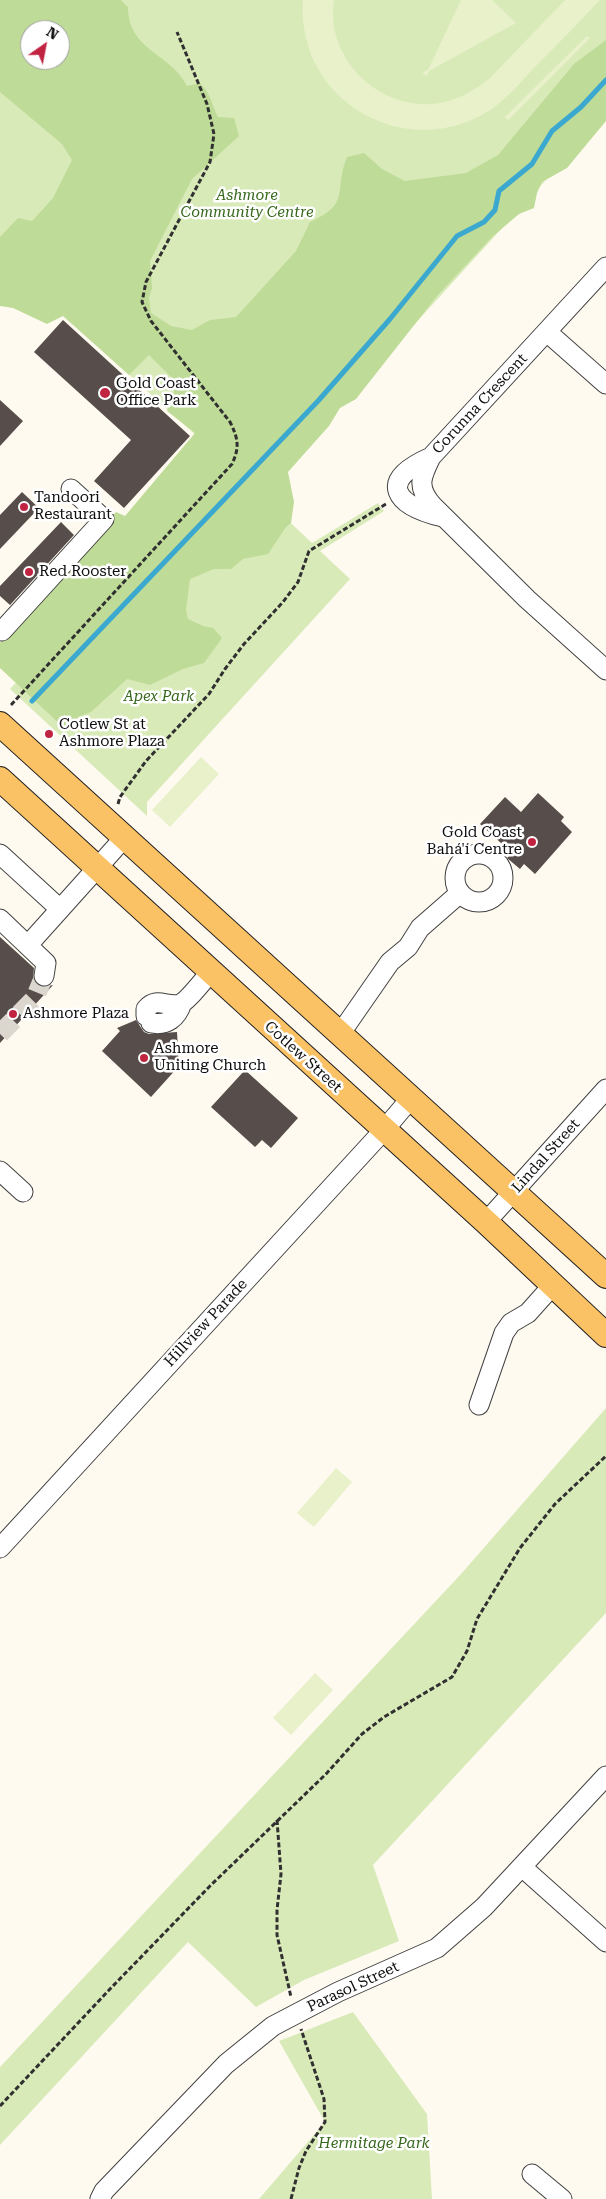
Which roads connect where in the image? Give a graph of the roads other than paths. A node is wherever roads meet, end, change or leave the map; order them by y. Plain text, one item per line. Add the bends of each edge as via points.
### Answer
1 (606, 267) edge
2 (547, 332) junction
3 (606, 384) edge
4 (431, 457) junction
5 (71, 489) dead end
6 (444, 517) junction
7 (2, 631) dead end
8 (606, 670) edge
9 (5, 714) edge
10 (0, 779) edge
11 (124, 838) junction
12 (0, 854) edge
13 (97, 868) junction
14 (460, 893) dead end
15 (60, 909) junction
16 (0, 919) edge
17 (28, 945) junction
18 (211, 972) junction
19 (44, 976) tunnel mouth
20 (148, 1020) dead end
21 (340, 1034) junction
22 (606, 1089) edge
23 (411, 1098) junction
24 (384, 1130) junction
25 (0, 1171) edge
26 (23, 1192) dead end
27 (513, 1192) junction
28 (486, 1222) junction
29 (606, 1276) edge
30 (553, 1285) junction
31 (606, 1335) edge
32 (479, 1405) dead end
33 (0, 1548) edge
34 (606, 1776) edge
35 (522, 1867) junction
36 (606, 1942) edge
37 (532, 2174) dead end
38 (100, 2199) edge
39 (562, 2199) edge

1 - 2 street, Corunna Crescent
2 - 3 street
2 - 4 street, Corunna Crescent
4 - 6 street, Corunna Crescent via 421,485 427,499
4 - 6 street via 403,474 398,480 398,492 407,504 416,509
5 - 7 street via 104,519
6 - 8 street, Corunna Crescent via 527,599
9 - 11 main road
10 - 13 main road, Cotlew Street
11 - 13 street
11 - 21 main road
12 - 15 street
13 - 15 street
13 - 18 main road, Cotlew Street
14 - 21 street via 420,928 408,947 390,962
15 - 17 street
16 - 17 street
17 - 19 street via 46,963
18 - 20 street via 182,1004 158,1002 146,1009
18 - 24 main road, Cotlew Street
21 - 23 main road
22 - 27 street, Lindal Street
23 - 24 street, Hillview Parade
23 - 27 main road
24 - 28 main road, Cotlew Street
24 - 33 street, Hillview Parade
25 - 26 street
27 - 28 street, Lindal Street
27 - 29 main road
28 - 30 main road, Cotlew Street
30 - 31 main road, Cotlew Street
30 - 32 street via 528,1313 511,1323 504,1333
34 - 35 street, Parasol Street
35 - 36 street
35 - 38 street, Parasol Street via 484,1907 437,1948 338,1992 273,2026 226,2064 104,2191
37 - 39 street

